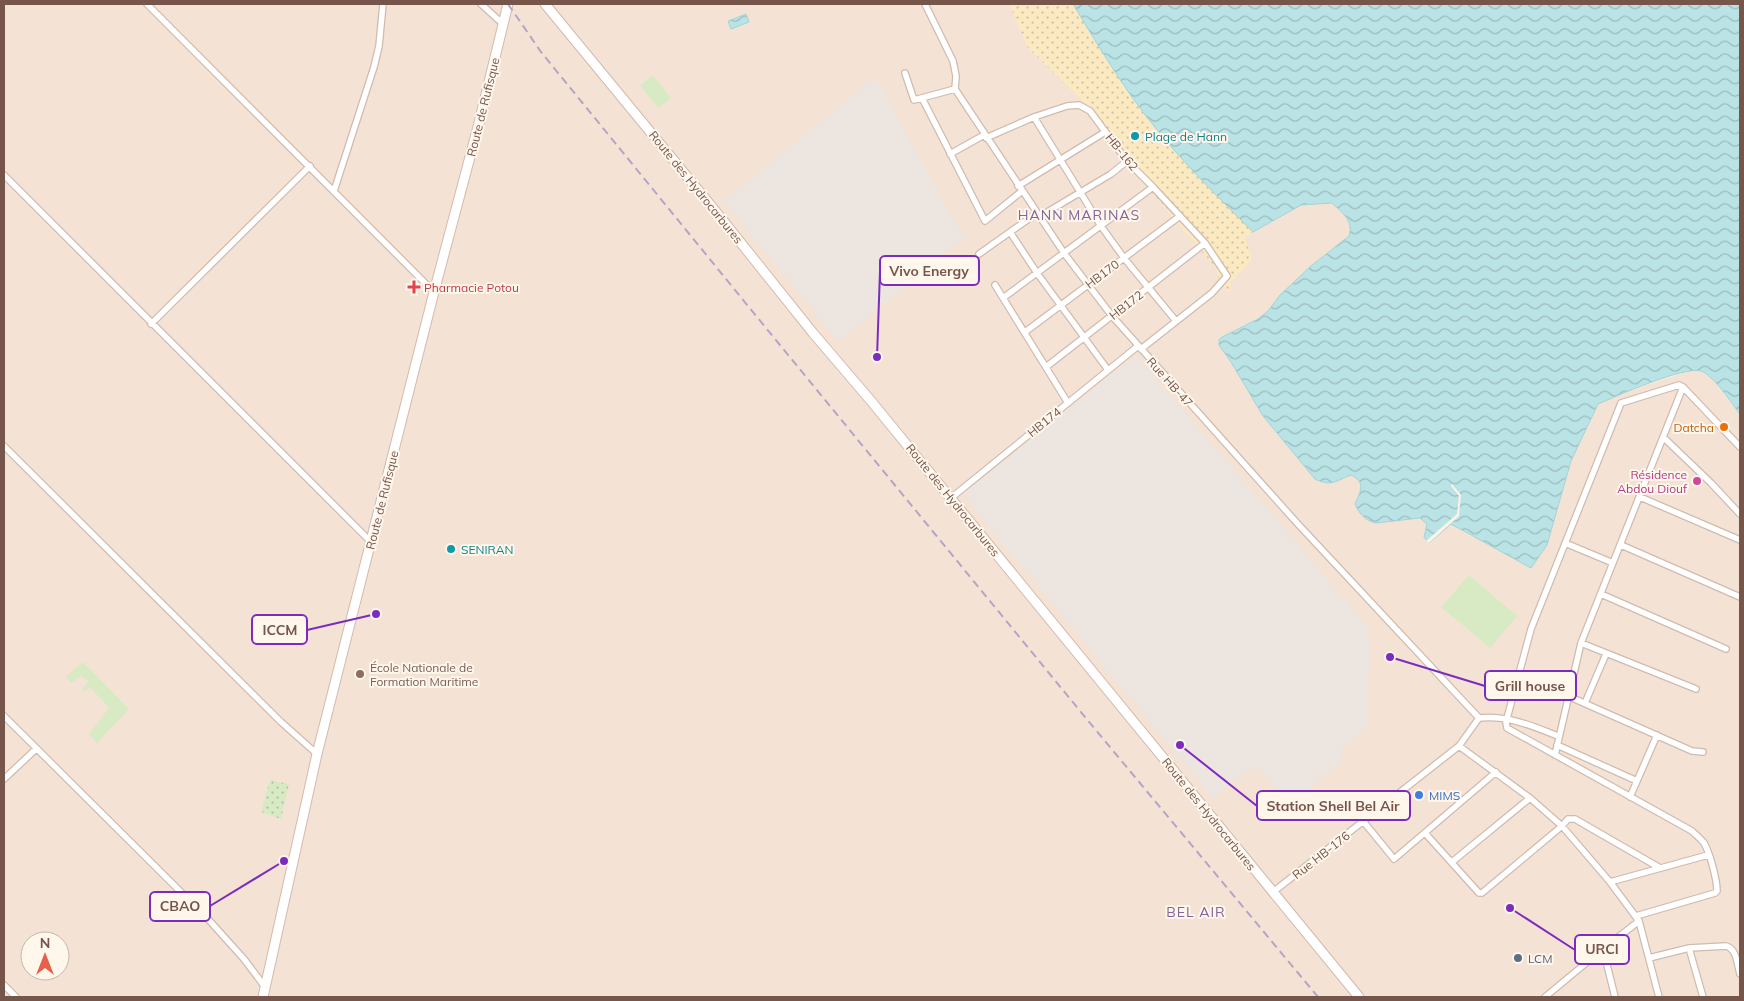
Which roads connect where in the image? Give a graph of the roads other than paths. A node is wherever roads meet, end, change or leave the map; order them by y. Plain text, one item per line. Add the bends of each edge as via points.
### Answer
1 (147, 4) edge
2 (383, 4) edge
3 (481, 4) edge
4 (508, 4) edge
5 (545, 4) edge
6 (925, 4) edge
7 (503, 24) junction
8 (905, 73) dead end
9 (955, 89) junction
10 (922, 98) junction
11 (1034, 118) junction
12 (1106, 132) junction
13 (985, 137) junction
14 (950, 154) junction
15 (1060, 160) junction
16 (1126, 161) junction
17 (310, 166) junction
18 (4, 175) edge
19 (1154, 187) junction
20 (1020, 189) junction
21 (334, 191) junction
22 (1080, 194) junction
23 (1038, 215) junction
24 (1180, 216) junction
25 (1100, 226) junction
26 (1010, 232) junction
27 (1205, 243) junction
28 (1064, 253) junction
29 (979, 254) dead end
30 (1124, 258) junction
31 (1037, 273) junction
32 (1227, 276) joint
33 (995, 285) dead end
34 (1088, 285) junction
35 (1148, 288) junction
36 (434, 292) junction
37 (1003, 298) junction
38 (1061, 305) junction
39 (1112, 316) junction
40 (1176, 321) junction
41 (151, 324) junction
42 (1025, 332) junction
43 (1084, 338) junction
44 (1140, 347) junction
45 (1046, 368) junction
46 (1108, 370) junction
47 (1683, 387) junction
48 (1068, 403) junction
49 (1663, 437) junction
50 (4, 446) edge
51 (1740, 447) edge
52 (1640, 497) junction
53 (951, 498) junction
54 (1740, 514) edge
55 (1740, 540) edge
56 (372, 543) junction
57 (1565, 543) junction
58 (1621, 545) junction
59 (1613, 563) junction
60 (1601, 594) junction
61 (1740, 597) edge
62 (1581, 643) junction
63 (1726, 649) dead end
64 (1606, 654) junction
65 (1696, 689) dead end
66 (1568, 696) junction
67 (1586, 703) junction
68 (4, 716) edge
69 (1479, 718) junction
70 (1507, 718) junction
71 (1657, 735) junction
72 (1558, 736) junction
73 (1557, 744) junction
74 (1459, 746) junction
75 (36, 749) junction
76 (1703, 752) dead end
77 (317, 754) junction
78 (1555, 755) junction
79 (1496, 772) junction
80 (4, 779) edge
81 (1637, 781) junction
82 (1630, 797) junction
83 (1530, 798) junction
84 (1363, 821) junction
85 (1562, 826) junction
86 (1425, 832) junction
87 (1708, 854) junction
88 (1452, 862) junction
89 (1660, 868) junction
90 (1610, 882) junction
91 (1273, 892) junction
92 (1638, 918) junction
93 (1689, 948) junction
94 (1603, 949) junction
95 (1649, 958) junction
96 (1740, 974) edge
97 (4, 985) edge
98 (265, 987) junction
99 (1614, 996) edge
100 (16, 997) edge
101 (263, 997) edge
102 (1359, 997) edge
103 (1545, 997) edge
104 (1659, 997) edge
105 (1703, 997) edge

1 - 17 street
2 - 21 street via 374,67
3 - 7 street
4 - 7 street, Route de Rufisque
5 - 53 street, Route des Hydrocarbures
6 - 9 street, Rue HB-47 via 953,61
7 - 36 street, Route de Rufisque
8 - 10 street via 914,100
9 - 10 street
9 - 13 street, Rue HB-47
10 - 14 street
11 - 12 street, HB-162 via 1079,105 1090,111
11 - 13 street, HB-162
11 - 15 street
12 - 15 street
12 - 16 street, HB-162
13 - 14 street, HB-162
13 - 20 street, Rue HB-47
14 - 20 street via 985,221
15 - 20 street
15 - 22 street
16 - 19 street, HB-162
16 - 22 street
17 - 21 street
17 - 41 street
18 - 41 street
19 - 24 street, HB-162
19 - 25 street
20 - 23 street, Rue HB-47
21 - 36 street
22 - 23 street
22 - 25 street
23 - 26 street
23 - 28 street, Rue HB-47
24 - 27 street, HB-162
24 - 30 street, HB170
25 - 28 street
25 - 30 street
26 - 29 street
26 - 31 street
27 - 32 street, HB-162
27 - 35 street, HB172
28 - 31 street
28 - 34 street, Rue HB-47
30 - 34 street, HB170
30 - 35 street
31 - 37 street
31 - 38 street
32 - 40 street, HB174 via 1212,293
33 - 37 street
34 - 38 street, HB170
34 - 39 street, Rue HB-47
35 - 39 street, HB172
35 - 40 street
36 - 56 street, Route de Rufisque
37 - 42 street
38 - 42 street, HB170
38 - 43 street
39 - 43 street, HB172
39 - 44 street, Rue HB-47
40 - 44 street, HB174
41 - 56 street
42 - 45 street
43 - 45 street, HB172
43 - 46 street
44 - 46 street, HB174
44 - 69 street, Rue HB-47 via 1297,523
45 - 48 street
46 - 48 street, HB174
47 - 49 street
47 - 51 street
47 - 57 street via 1675,385 1620,403
48 - 53 street, HB174
49 - 52 street
49 - 54 street
50 - 77 street
52 - 55 street
52 - 58 street
53 - 91 street, Route des Hydrocarbures
56 - 77 street, Route de Rufisque
57 - 59 street
57 - 70 street via 1531,630
58 - 59 street
58 - 61 street
59 - 60 street
60 - 62 street
60 - 63 street
62 - 64 street
62 - 66 street
64 - 65 street
64 - 67 street
66 - 67 street
66 - 72 street
67 - 71 street
68 - 75 street
69 - 70 street
69 - 74 street, Rue HB-176
70 - 72 street
70 - 78 street via 1507,728
71 - 76 street via 1692,751
71 - 81 street
72 - 73 street
73 - 78 street
73 - 81 street
74 - 79 street
74 - 84 street, Rue HB-176
75 - 80 street
75 - 98 street via 208,920
77 - 98 street, Route de Rufisque
78 - 82 street
79 - 83 street
79 - 86 street
81 - 82 street
82 - 87 street via 1692,831
83 - 85 street
83 - 88 street
84 - 86 street via 1394,859
84 - 91 street, Rue HB-176
85 - 88 street via 1481,893
85 - 89 street via 1568,819 1575,819
85 - 90 street
86 - 88 street
87 - 89 street
87 - 92 street via 1717,888 1715,893
89 - 90 street
90 - 92 street
91 - 102 street, Route des Hydrocarbures
92 - 94 street
92 - 95 street
93 - 95 street
93 - 96 street via 1731,947
93 - 105 street
94 - 99 street
94 - 103 street
95 - 104 street
97 - 100 street
98 - 101 street, Route de Rufisque

